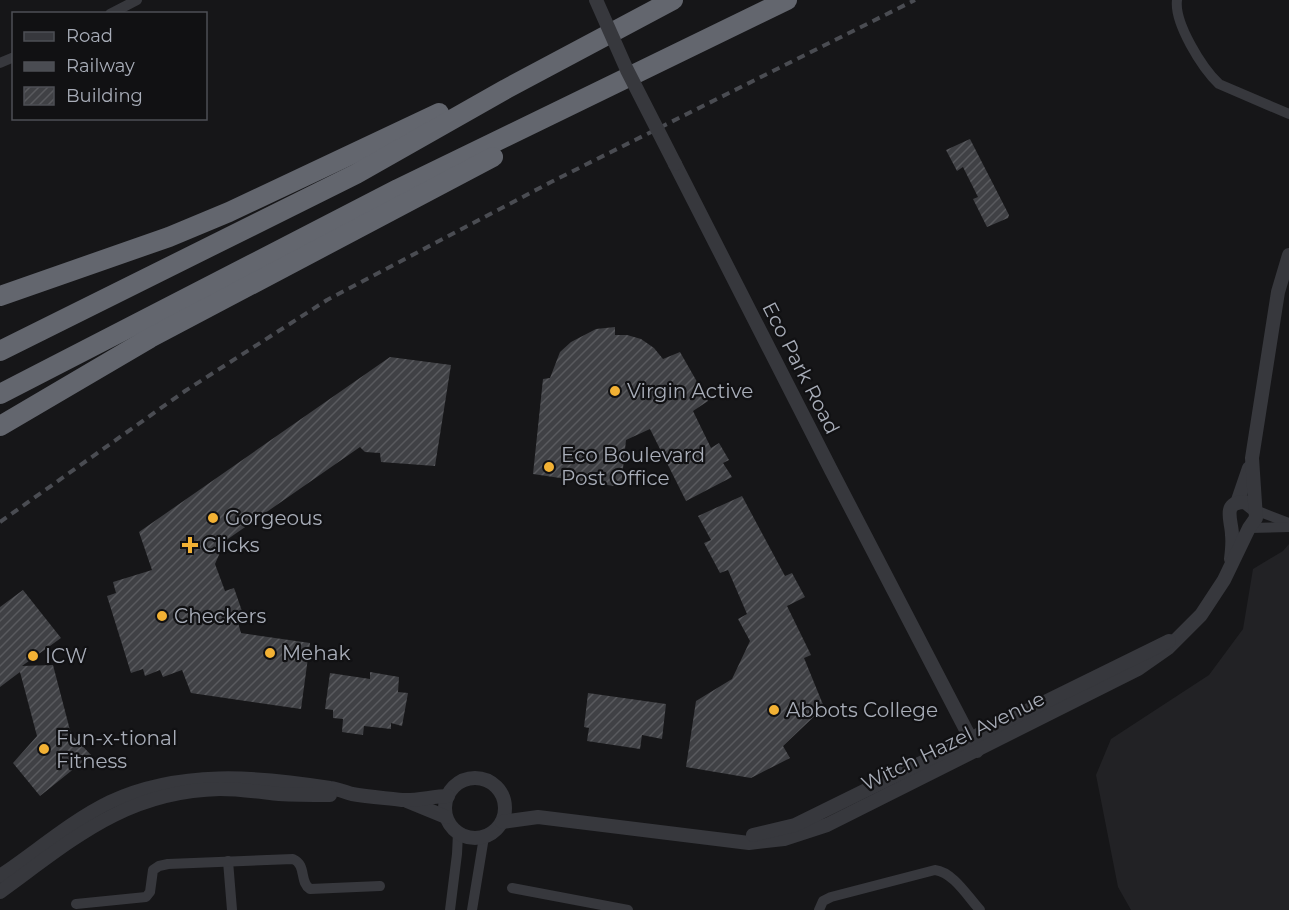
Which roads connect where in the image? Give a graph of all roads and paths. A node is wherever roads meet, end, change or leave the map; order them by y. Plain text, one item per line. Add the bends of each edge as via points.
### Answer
1 (137, 0) edge
2 (596, 0) edge
3 (673, 0) edge
4 (787, 0) edge
5 (1177, 0) edge
6 (114, 12) edge
7 (684, 51) junction
8 (506, 89) junction
9 (1289, 114) edge
10 (1289, 255) edge
11 (0, 295) edge
12 (0, 351) edge
13 (0, 394) edge
14 (0, 426) edge
15 (1252, 458) junction
16 (1237, 503) junction
17 (1255, 510) junction
18 (1231, 524) junction
19 (1289, 525) edge
20 (1249, 528) junction
21 (1230, 567) junction
22 (974, 744) junction
23 (351, 794) junction
24 (448, 796) junction
25 (504, 799) junction
26 (405, 800) junction
27 (447, 817) junction
28 (538, 817) junction
29 (502, 822) junction
30 (458, 833) junction
31 (484, 837) junction
32 (228, 861) junction
33 (0, 876) edge
34 (380, 886) dead end
35 (512, 888) dead end
36 (0, 892) edge
37 (76, 904) dead end
38 (232, 910) edge
39 (450, 910) edge
40 (472, 910) edge
41 (628, 910) edge
42 (819, 910) edge
43 (980, 910) edge

1 - 6 street
2 - 22 street, Eco Park Road, bridge via 636,90
3 - 8 highway
4 - 7 highway
5 - 9 street via 1183,28 1213,79
7 - 13 highway via 398,189
7 - 14 highway via 424,195 150,338
8 - 11 highway via 464,102 169,237
8 - 12 highway via 356,174
10 - 15 street via 1276,301
15 - 16 street
15 - 17 street
16 - 17 street via 1249,504
16 - 18 street via 1229,512
17 - 19 street
17 - 20 street
18 - 20 street
18 - 21 street, Witch Hazel Avenue
19 - 20 street
20 - 21 street, Witch Hazel Avenue
21 - 22 street, Witch Hazel Avenue via 1210,603 1162,653 1138,669
22 - 28 street, Witch Hazel Avenue via 814,831 762,843
23 - 26 street
23 - 33 street via 334,788 236,778 169,783 98,809
23 - 36 street via 222,789 171,794 115,813
24 - 25 street via 458,783 475,778 492,783
24 - 26 street
24 - 27 street
25 - 28 street, Witch Hazel Avenue
25 - 29 street
26 - 27 street
27 - 30 street
28 - 29 street, Witch Hazel Avenue
29 - 31 street via 495,832
30 - 31 street
30 - 39 street
31 - 40 street
32 - 34 street via 296,860 310,889
32 - 37 street via 159,866 153,870 146,897
32 - 38 street
35 - 41 street
42 - 43 street via 831,897 934,870 948,876

